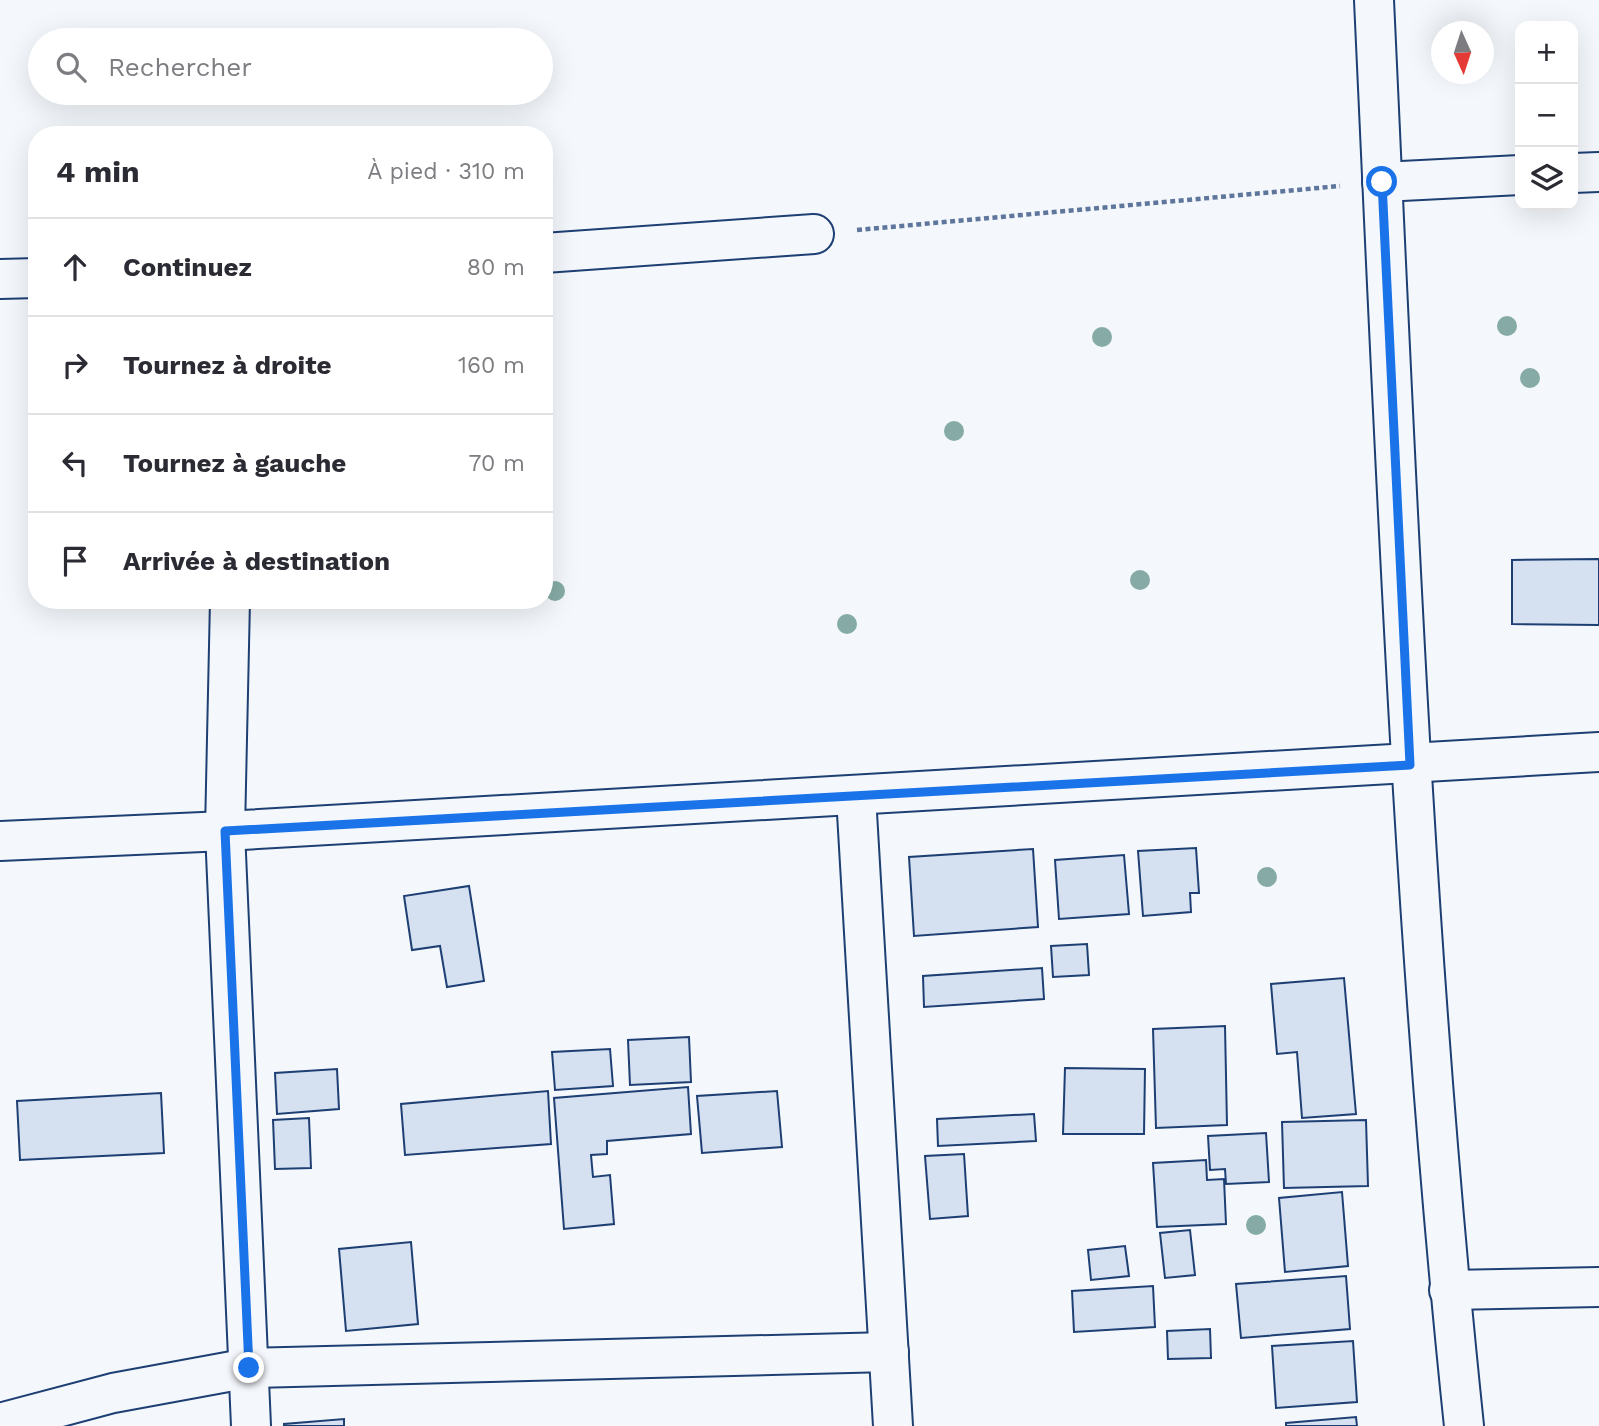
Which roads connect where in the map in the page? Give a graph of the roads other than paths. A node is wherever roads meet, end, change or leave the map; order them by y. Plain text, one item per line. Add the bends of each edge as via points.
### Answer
1 (1374, 0) edge
2 (1599, 172) edge
3 (1578, 173) edge
4 (1515, 175) edge
5 (1382, 182) junction
6 (814, 234) road end
7 (553, 252) edge
8 (28, 278) edge
9 (0, 279) edge
10 (230, 609) edge
11 (1599, 752) edge
12 (1410, 765) junction
13 (856, 796) junction
14 (225, 831) junction
15 (0, 841) edge
16 (1599, 1287) edge
17 (1449, 1290) junction
18 (889, 1352) junction
19 (249, 1368) junction
20 (0, 1423) edge
21 (251, 1426) edge
22 (893, 1426) edge
23 (1464, 1426) edge

1 - 5 street
2 - 3 street
4 - 5 street
5 - 12 street
6 - 7 street
8 - 9 street
10 - 14 street
11 - 12 street
12 - 13 street
12 - 17 street
13 - 14 street
13 - 18 street
14 - 15 street
14 - 19 street
16 - 17 street
17 - 23 street
18 - 19 street
18 - 22 street
19 - 20 street via 113,1393
19 - 21 street

